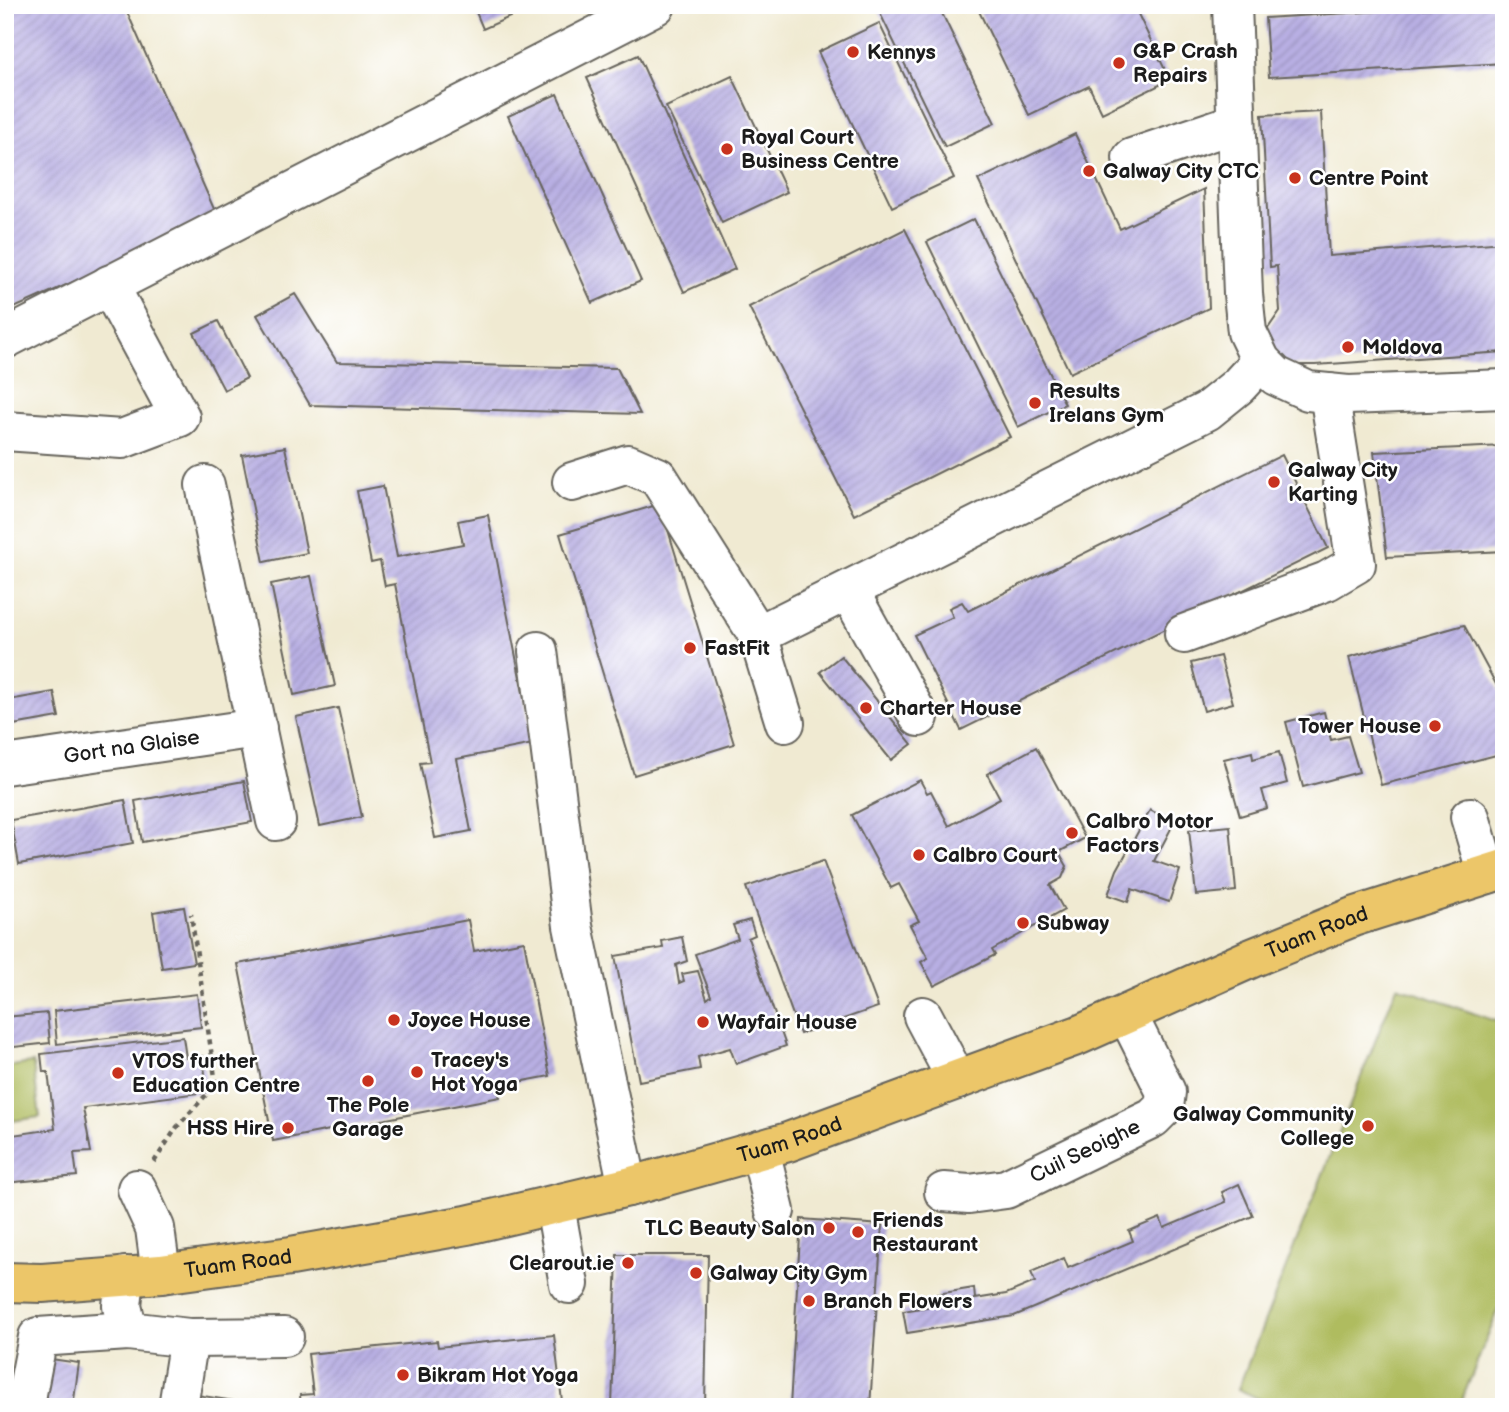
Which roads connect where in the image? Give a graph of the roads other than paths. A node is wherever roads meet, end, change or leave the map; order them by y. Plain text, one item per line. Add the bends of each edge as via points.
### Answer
1 (656, 5) edge
2 (1232, 5) edge
3 (1236, 123) junction
4 (1132, 159) dead end
5 (109, 285) junction
6 (5, 339) edge
7 (1261, 361) junction
8 (1504, 389) edge
9 (1329, 393) junction
10 (5, 431) edge
11 (572, 482) dead end
12 (205, 485) dead end
13 (849, 591) junction
14 (1184, 634) dead end
15 (758, 635) junction
16 (538, 652) dead end
17 (919, 717) dead end
18 (785, 723) dead end
19 (257, 728) junction
20 (5, 765) edge
21 (1469, 817) dead end
22 (276, 821) dead end
23 (1495, 872) edge
24 (1127, 1014) junction
25 (923, 1017) dead end
26 (957, 1080) junction
27 (760, 1150) junction
28 (628, 1187) junction
29 (137, 1189) road end
30 (944, 1192) dead end
31 (555, 1206) junction
32 (775, 1211) dead end
33 (143, 1275) junction
34 (23, 1283) edge
35 (569, 1284) dead end
36 (5, 1293) edge
37 (128, 1331) junction
38 (189, 1338) junction
39 (284, 1338) dead end
40 (25, 1404) dead end
41 (178, 1407) edge

1 - 5 street
2 - 3 street
3 - 4 street
3 - 7 street via 1242,294 1247,332
5 - 6 street
5 - 10 street via 180,417 122,439
7 - 9 street via 1276,376 1308,391
7 - 13 street via 1207,411
8 - 9 street
9 - 14 street via 1356,564 1327,581
11 - 15 street via 628,464 658,477
12 - 19 street
13 - 15 street
13 - 17 street
15 - 18 street
16 - 28 street via 573,926
19 - 20 street, Gort na Glaise
19 - 22 street
21 - 23 street
23 - 24 main road, Tuam Road via 1353,917
24 - 26 main road, Tuam Road
24 - 30 street, Cuil Seoighe via 1166,1092 1164,1107 1153,1118 1006,1189
25 - 26 street
26 - 27 main road, Tuam Road
27 - 28 main road, Tuam Road
27 - 32 street
28 - 31 main road, Tuam Road
29 - 33 street via 155,1228
31 - 33 main road, Tuam Road via 384,1241
31 - 35 street
33 - 34 main road, Tuam Road
33 - 37 street via 122,1306
34 - 36 main road, Tuam Road
37 - 38 street
37 - 40 street via 38,1337
38 - 39 street
38 - 41 street

